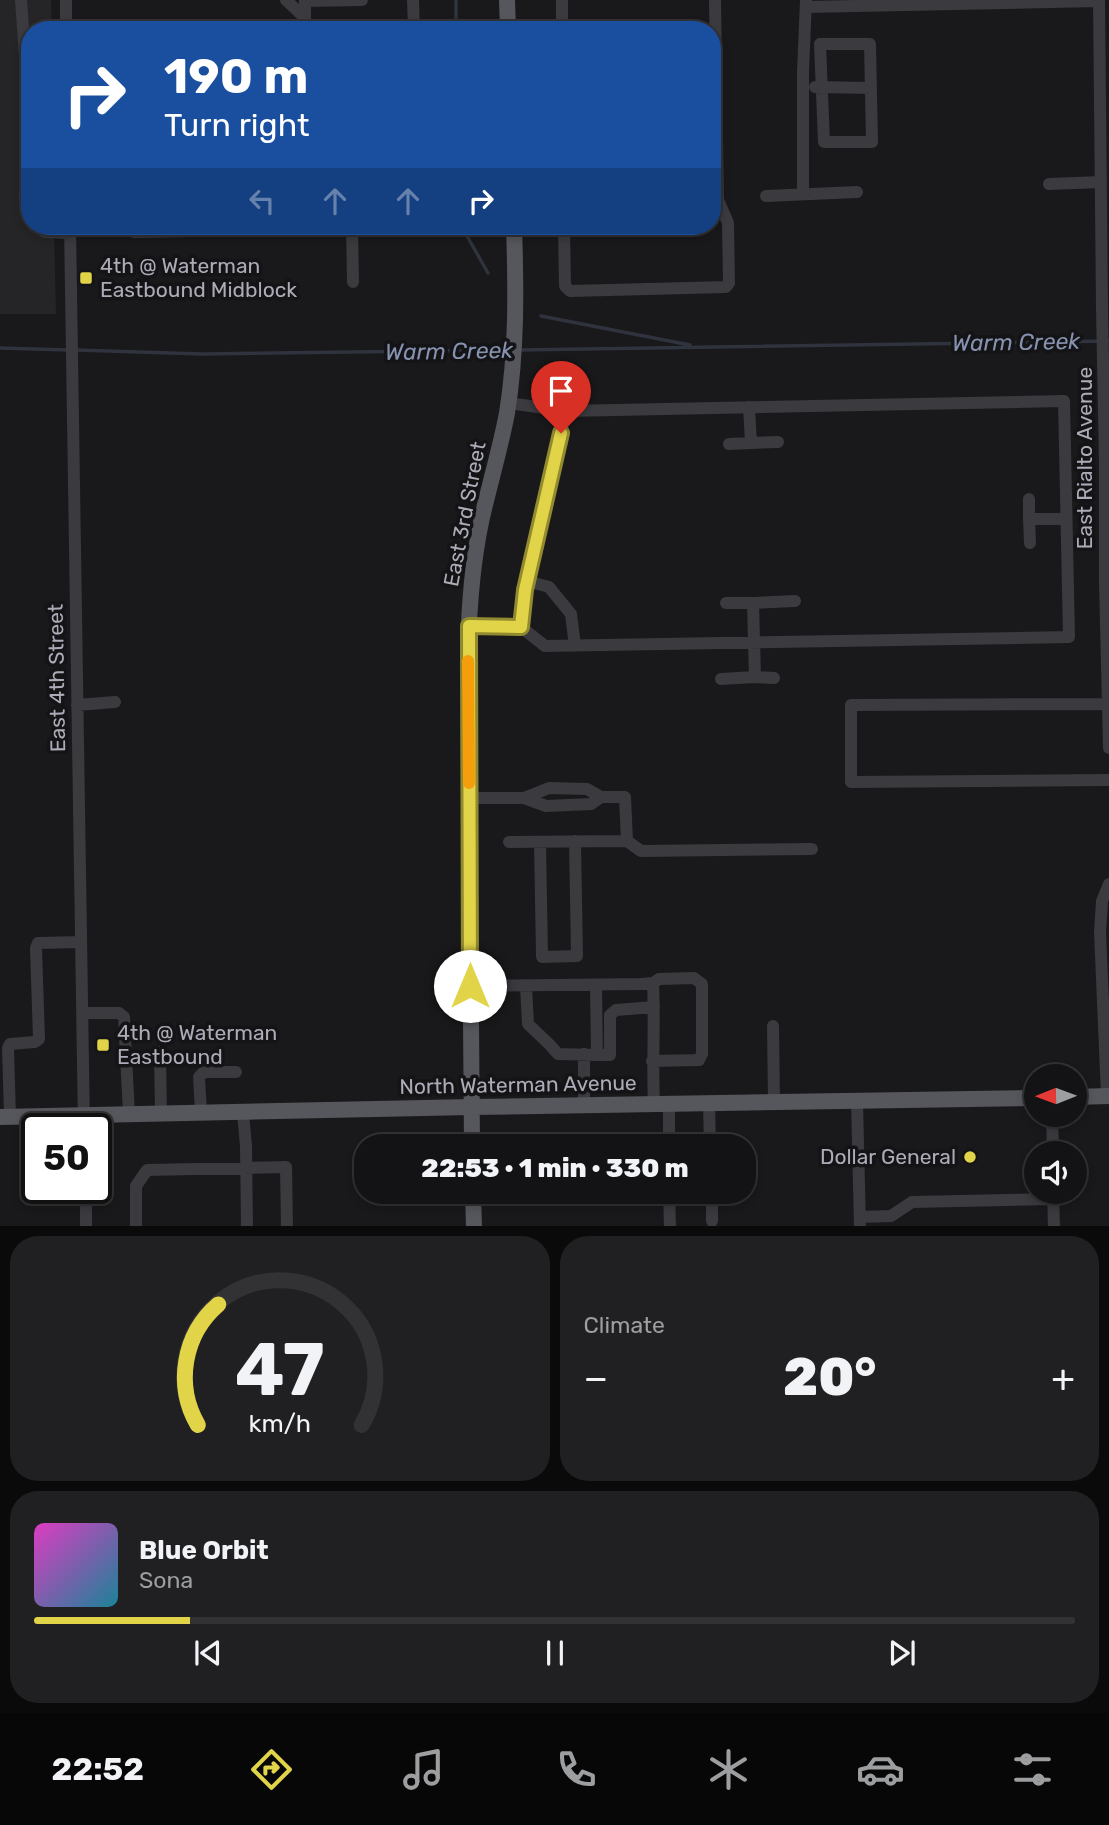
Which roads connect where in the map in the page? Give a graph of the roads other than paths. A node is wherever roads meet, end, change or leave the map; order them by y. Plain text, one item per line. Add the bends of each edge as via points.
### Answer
1 (21, 0) edge
2 (66, 0) edge
3 (286, 0) edge
4 (305, 0) edge
5 (362, 0) edge
6 (413, 0) edge
7 (507, 0) edge
8 (562, 0) edge
9 (715, 0) edge
10 (1098, 0) edge
11 (806, 3) edge
12 (22, 21) edge
13 (66, 21) edge
14 (303, 21) edge
15 (305, 21) edge
16 (414, 21) edge
17 (508, 21) edge
18 (562, 21) edge
19 (715, 21) edge
20 (1104, 29) edge
21 (803, 86) junction
22 (822, 87) junction
23 (870, 88) junction
24 (1101, 182) junction
25 (1049, 184) dead end
26 (857, 192) dead end
27 (803, 194) junction
28 (766, 196) dead end
29 (721, 217) edge
30 (70, 235) edge
31 (352, 235) edge
32 (514, 235) edge
33 (564, 235) edge
34 (353, 282) dead end
35 (1104, 313) edge
36 (508, 403) junction
37 (749, 407) junction
38 (566, 411) junction
39 (778, 442) dead end
40 (751, 443) junction
41 (729, 444) dead end
42 (1107, 465) edge
43 (1107, 489) edge
44 (1029, 499) dead end
45 (1029, 519) junction
46 (1066, 519) junction
47 (1030, 543) dead end
48 (527, 581) junction
49 (1107, 583) edge
50 (794, 601) dead end
51 (726, 603) dead end
52 (753, 603) junction
53 (469, 626) junction
54 (521, 627) junction
55 (753, 643) junction
56 (575, 646) junction
57 (1108, 653) edge
58 (755, 677) junction
59 (774, 678) dead end
60 (722, 679) dead end
61 (1108, 696) edge
62 (115, 702) dead end
63 (77, 705) junction
64 (1109, 748) edge
65 (1109, 780) edge
66 (469, 798) junction
67 (575, 841) junction
68 (627, 841) junction
69 (509, 842) dead end
70 (540, 842) junction
71 (812, 849) dead end
72 (1109, 884) edge
73 (81, 942) junction
74 (653, 983) junction
75 (596, 985) junction
76 (470, 986) junction
77 (526, 986) junction
78 (654, 1007) junction
79 (82, 1013) junction
80 (773, 1026) dead end
81 (160, 1052) dead end
82 (591, 1055) junction
83 (652, 1061) junction
84 (236, 1072) dead end
85 (1108, 1096) edge
86 (1087, 1097) edge
87 (1024, 1098) edge
88 (857, 1101) junction
89 (774, 1102) junction
90 (709, 1103) junction
91 (661, 1104) junction
92 (584, 1105) junction
93 (472, 1107) junction
94 (243, 1112) junction
95 (84, 1113) edge
96 (201, 1113) junction
97 (161, 1114) junction
98 (129, 1115) junction
99 (5, 1117) edge
100 (112, 1118) edge
101 (472, 1134) edge
102 (667, 1134) edge
103 (710, 1134) edge
104 (246, 1168) junction
105 (1024, 1196) edge
106 (86, 1204) edge
107 (473, 1204) edge
108 (670, 1204) edge
109 (712, 1204) edge
110 (1054, 1204) edge
111 (712, 1221) dead end
112 (860, 1222) edge
113 (86, 1226) edge
114 (136, 1226) edge
115 (247, 1226) edge
116 (287, 1226) edge
117 (474, 1226) edge
118 (670, 1226) edge
119 (1054, 1226) edge

1 - 12 street
2 - 13 street
3 - 14 street
4 - 5 street
4 - 15 street
6 - 16 street
7 - 17 main road
8 - 18 street
9 - 19 street
10 - 11 street
10 - 20 street, East Rialto Avenue
11 - 21 street
20 - 24 street, East Rialto Avenue
21 - 22 street
21 - 27 street
22 - 23 street
22 - 23 street via 820,44 870,44
22 - 23 street via 824,142 872,142
24 - 25 street
24 - 35 street, East Rialto Avenue
26 - 27 street
27 - 28 street
29 - 33 street via 728,223 726,287 570,291 565,286
30 - 63 street, East 4th Street
31 - 34 street
32 - 36 main road, East 3rd Street via 515,329
35 - 42 street, East Rialto Avenue
36 - 38 street
36 - 53 main road, East 3rd Street via 474,563
37 - 38 street
37 - 40 street
37 - 46 street via 1064,401
38 - 48 street
39 - 40 street
40 - 41 street
42 - 43 street, East Rialto Avenue
43 - 49 street, East Rialto Avenue
44 - 45 street
45 - 46 street
45 - 47 street
46 - 55 street via 1069,637
48 - 54 street
48 - 56 street via 549,586 571,614
49 - 57 street, East Rialto Avenue
50 - 52 street
51 - 52 street
52 - 55 street
53 - 54 street
53 - 66 main road, East 3rd Street
54 - 56 street via 545,646
55 - 56 street
55 - 58 street
57 - 61 street, East Rialto Avenue
58 - 59 street
58 - 60 street
61 - 64 street, East Rialto Avenue
61 - 65 street via 851,705 850,782
62 - 63 street
63 - 73 street, East 4th Street
66 - 68 street via 524,798 549,789 587,789 601,797 625,797
66 - 76 main road, East 3rd Street
67 - 68 street
67 - 70 street
67 - 70 street via 577,956 542,957
68 - 71 street via 641,851
69 - 70 street
72 - 85 street via 1102,901 1100,932
73 - 79 street, East 4th Street
73 - 99 street via 38,943 39,1039 8,1048
74 - 75 street
74 - 78 street
74 - 83 street via 694,978 702,984 702,1054 699,1060
75 - 77 street
75 - 82 street
76 - 77 street
76 - 93 main road, East 3rd Street
77 - 82 street via 528,1024 558,1054
78 - 82 street via 616,1010 610,1015 610,1055
78 - 83 street
79 - 95 street, East 4th Street
79 - 98 street via 119,1013 124,1017
80 - 89 street
81 - 97 street
82 - 92 street
83 - 91 street
84 - 96 street via 204,1072 200,1077
85 - 86 main road
87 - 88 main road, North Waterman Avenue
88 - 89 main road, North Waterman Avenue
88 - 112 street
89 - 90 main road, North Waterman Avenue
90 - 91 main road, North Waterman Avenue
90 - 103 street
91 - 92 main road, North Waterman Avenue
91 - 102 street
92 - 93 main road, North Waterman Avenue
93 - 94 main road, North Waterman Avenue
93 - 101 main road, East 3rd Street
94 - 96 main road, North Waterman Avenue
94 - 104 street
96 - 97 main road, North Waterman Avenue
97 - 98 main road, North Waterman Avenue
98 - 100 main road, North Waterman Avenue
104 - 114 street via 146,1170 136,1186
104 - 115 street
104 - 116 street via 286,1167
105 - 112 street via 912,1202 891,1216
106 - 113 street
107 - 117 main road
108 - 118 street
109 - 111 street
110 - 119 street

